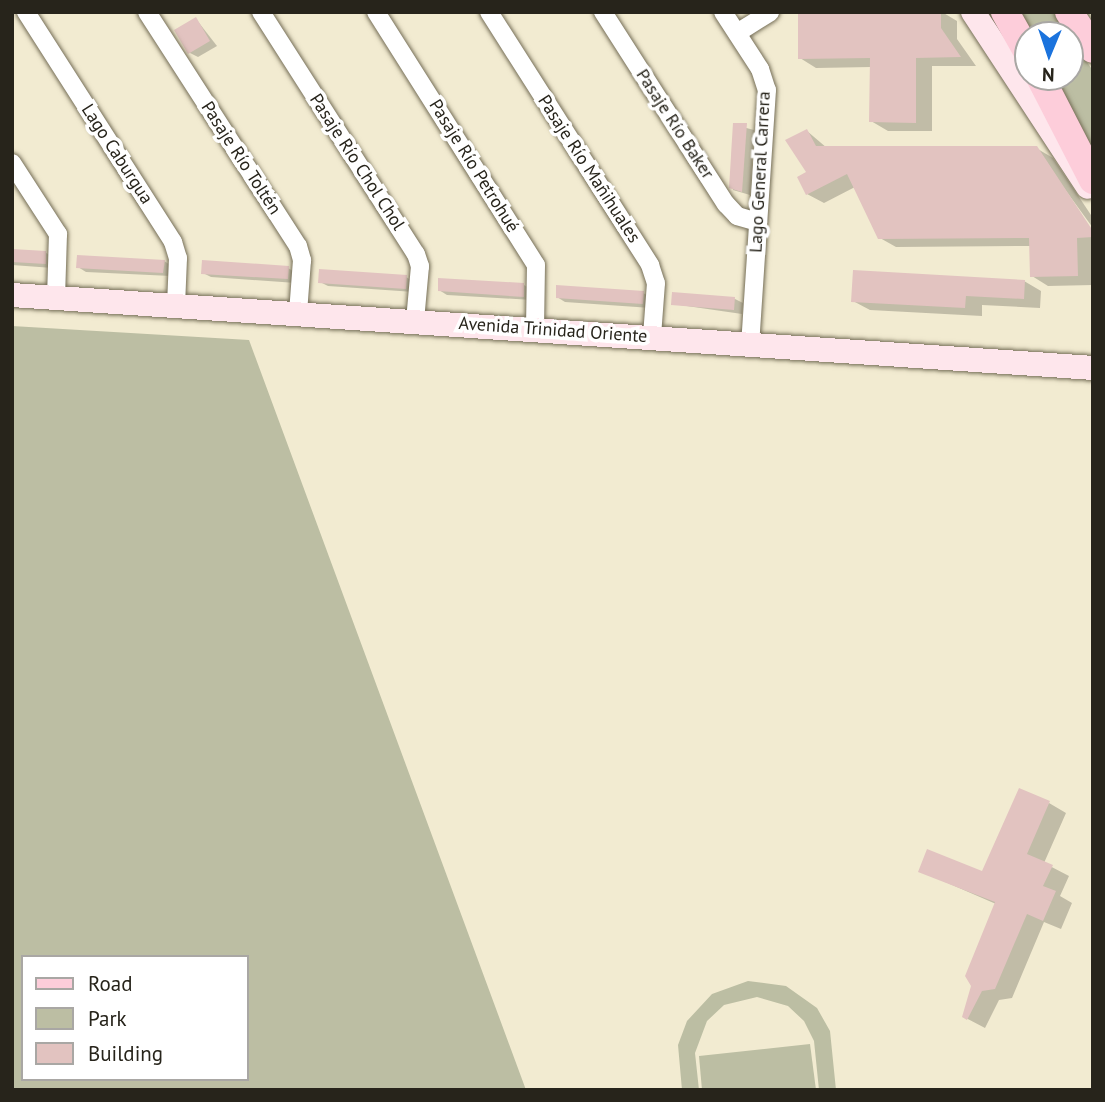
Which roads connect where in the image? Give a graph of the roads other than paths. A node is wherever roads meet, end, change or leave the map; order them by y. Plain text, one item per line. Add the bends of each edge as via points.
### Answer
1 (26, 12) edge
2 (147, 12) edge
3 (261, 12) edge
4 (376, 12) edge
5 (489, 12) edge
6 (603, 12) edge
7 (723, 12) edge
8 (770, 12) edge
9 (973, 12) edge
10 (1005, 12) edge
11 (1069, 12) edge
12 (1014, 28) edge
13 (737, 33) junction
14 (1093, 49) edge
15 (1047, 91) edge
16 (12, 163) edge
17 (1093, 180) edge
18 (1093, 192) edge
19 (758, 222) junction
20 (12, 295) edge
21 (56, 298) junction
22 (176, 306) junction
23 (298, 313) junction
24 (415, 321) junction
25 (535, 329) junction
26 (652, 336) junction
27 (750, 343) junction
28 (1093, 368) edge

1 - 22 street, Lago Caburgua via 173,242 178,258
2 - 23 street, Pasaje Río Toltén via 300,250
3 - 24 street, Pasaje Río Chol Chol via 416,254 420,266
4 - 25 street, Pasaje Río Petrohué via 536,265
5 - 26 street, Pasaje Río Mañihuales via 650,265 656,283
6 - 19 street, Pasaje Río Baker via 726,204 744,219
7 - 13 street, Lago General Carrera
8 - 13 street
9 - 18 street via 1064,156
10 - 12 main road
11 - 14 main road
13 - 19 street, Lago General Carrera via 760,69 766,90
15 - 17 main road
16 - 21 street via 58,234
19 - 27 street, Lago General Carrera
20 - 21 street, Avenida Trinidad Oriente
21 - 22 street, Avenida Trinidad Oriente
22 - 23 street, Avenida Trinidad Oriente
23 - 24 street, Avenida Trinidad Oriente
24 - 25 street, Avenida Trinidad Oriente
25 - 26 street, Avenida Trinidad Oriente
26 - 27 street, Avenida Trinidad Oriente
27 - 28 street, Avenida Trinidad Oriente

